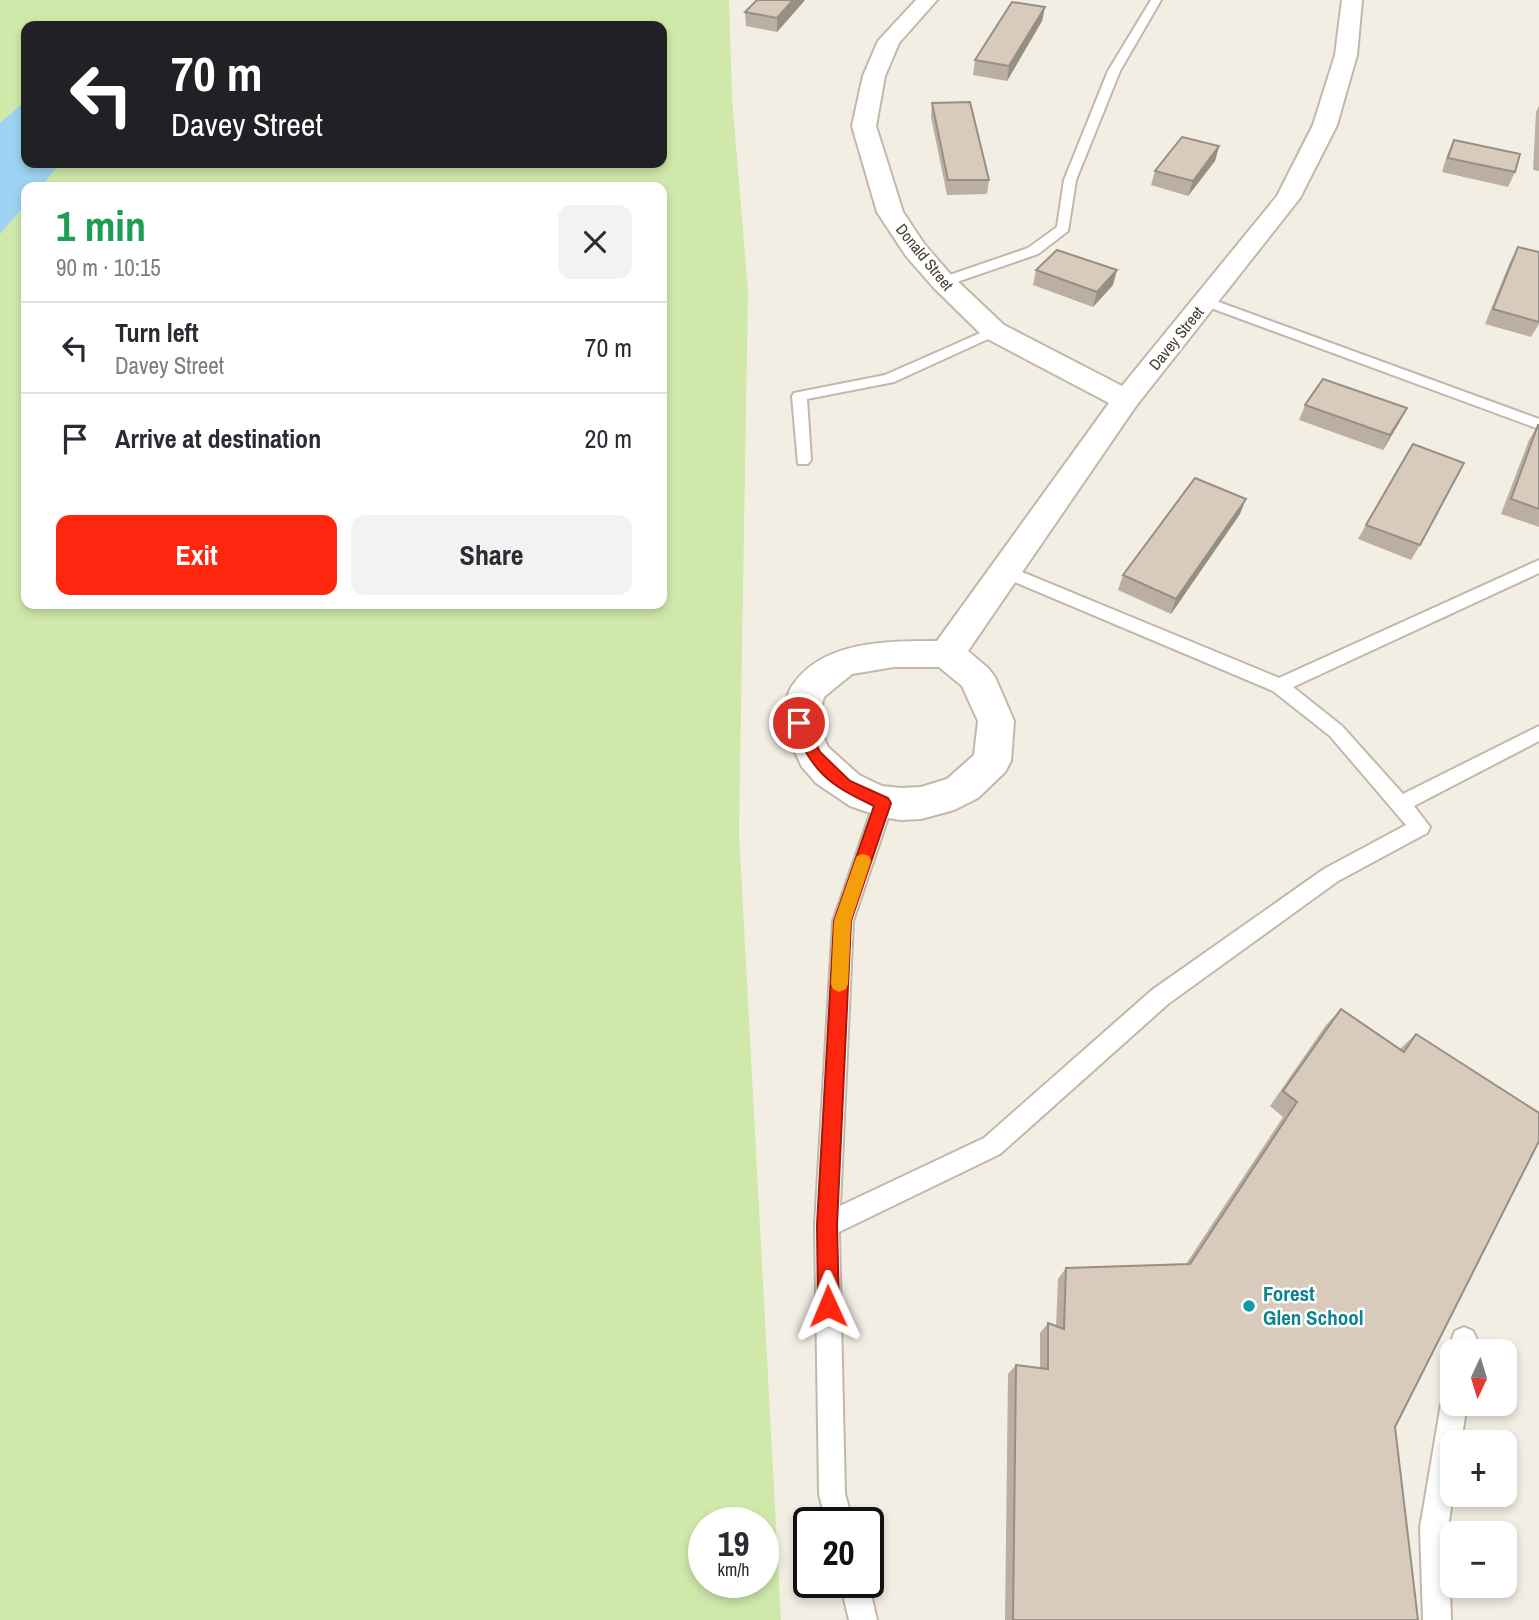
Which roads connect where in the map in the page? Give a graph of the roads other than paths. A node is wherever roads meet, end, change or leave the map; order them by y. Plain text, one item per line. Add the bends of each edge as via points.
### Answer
1 (927, 0) edge
2 (1156, 0) edge
3 (1352, 0) edge
4 (943, 282) junction
5 (1205, 302) junction
6 (994, 331) junction
7 (1126, 400) junction
8 (1539, 424) edge
9 (803, 460) dead end
10 (1539, 566) edge
11 (1004, 571) junction
12 (947, 654) junction
13 (1279, 686) junction
14 (1539, 733) edge
15 (883, 803) junction
16 (1401, 804) junction
17 (827, 1225) junction
18 (1452, 1416) edge
19 (835, 1507) edge
20 (858, 1598) edge
21 (863, 1620) edge
22 (1437, 1620) edge

1 - 4 street, Donald Street via 889,41 874,76 864,126 890,212
2 - 4 lane via 1115,71 1070,180 1063,228 1033,251
3 - 5 street, Davey Street via 1346,55 1325,125 1289,198
4 - 6 street, Donald Street
5 - 7 street, Davey Street
5 - 8 lane
6 - 7 street, Donald Street
6 - 9 lane via 889,379 799,396
7 - 11 street, Davey Street
10 - 13 lane
11 - 12 street, Davey Street
11 - 13 lane
12 - 15 street via 982,687 996,722 992,761 962,789 925,804
12 - 15 street via 894,654 842,663 808,690 799,723 814,756 845,785
13 - 16 lane via 1336,731
14 - 16 lane
15 - 17 lane via 843,921
16 - 17 lane via 1420,827 1331,875 1160,998 992,1146
17 - 19 lane
18 - 22 lane via 1434,1528
20 - 21 lane

